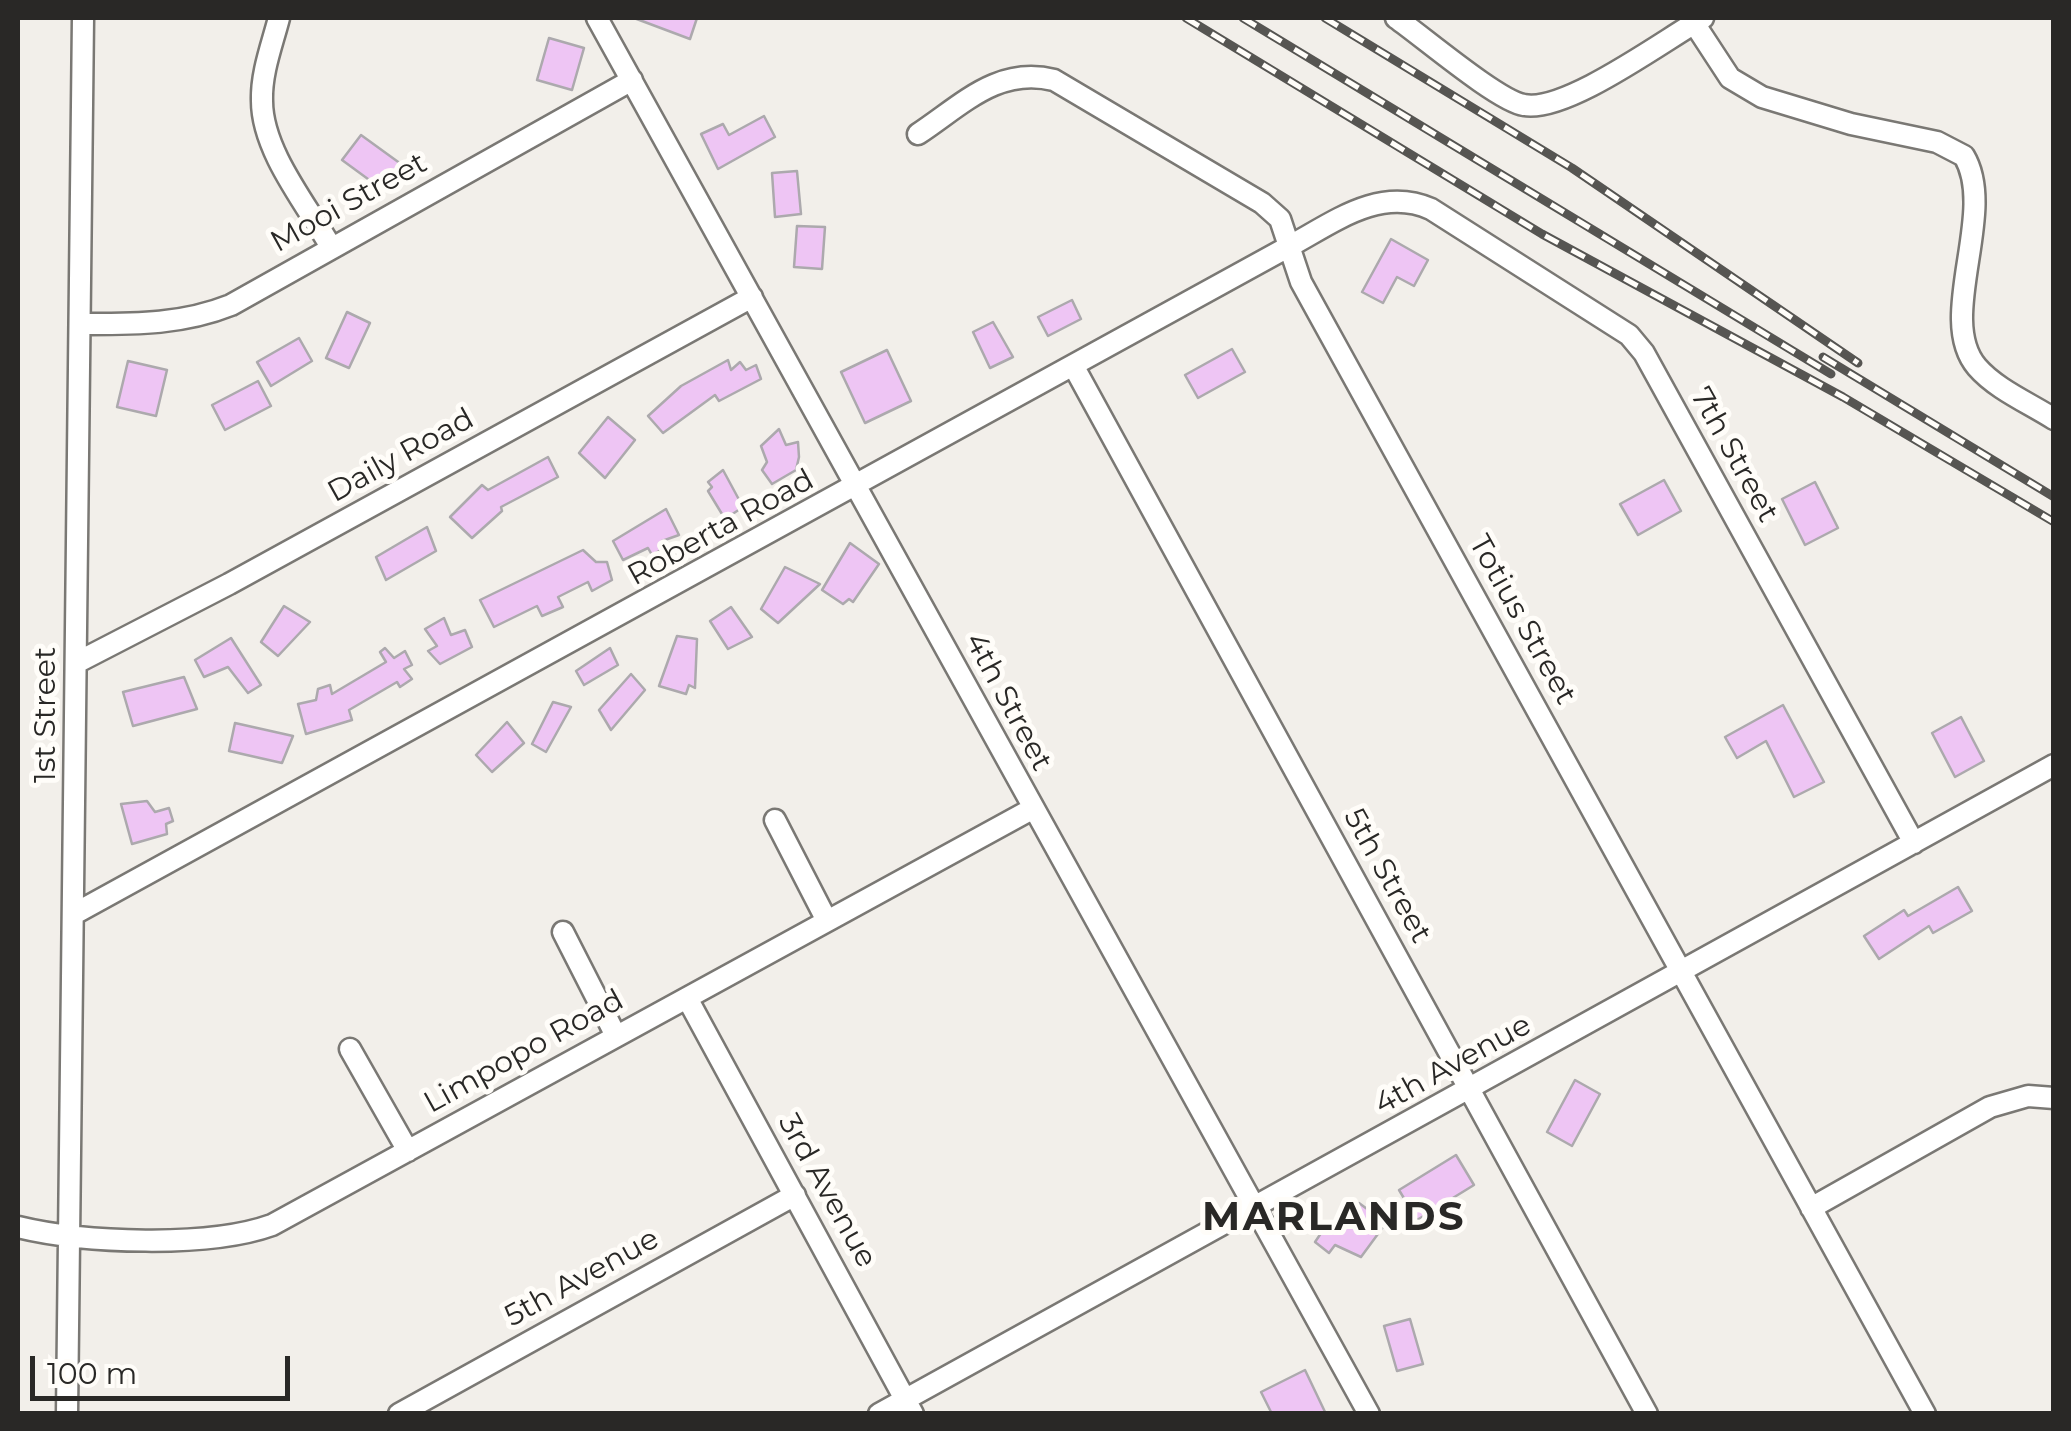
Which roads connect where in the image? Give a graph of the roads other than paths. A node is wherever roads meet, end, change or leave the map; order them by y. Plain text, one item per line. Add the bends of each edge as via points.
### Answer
1 (83, 18) edge
2 (279, 18) edge
3 (597, 18) edge
4 (1396, 18) edge
5 (1698, 20) edge
6 (632, 80) junction
7 (918, 134) dead end
8 (1397, 199) joint
9 (331, 247) junction
10 (1288, 247) junction
11 (752, 296) junction
12 (80, 324) junction
13 (1074, 367) junction
14 (2054, 418) edge
15 (857, 487) junction
16 (76, 663) junction
17 (2054, 765) edge
18 (1032, 809) junction
19 (775, 820) dead end
20 (1914, 844) junction
21 (74, 914) junction
22 (826, 919) junction
23 (563, 932) dead end
24 (1679, 974) junction
25 (686, 998) junction
26 (616, 1034) junction
27 (350, 1049) dead end
28 (1470, 1091) junction
29 (2054, 1098) edge
30 (408, 1151) junction
31 (795, 1195) junction
32 (1253, 1207) junction
33 (1812, 1208) junction
34 (18, 1227) edge
35 (70, 1236) junction
36 (909, 1406) edge
37 (67, 1414) edge
38 (399, 1414) edge
39 (879, 1414) edge
40 (1368, 1414) edge
41 (1647, 1414) edge
42 (1925, 1414) edge

1 - 12 street, 1st Street
2 - 9 street via 264,74 262,117
3 - 6 street, 4th Street
4 - 5 street via 1507,98 1530,106 1558,102
5 - 14 street via 1730,78 1762,97 1937,142 1964,156 1975,184 1963,327 1971,359
6 - 9 street, Mooi Street
6 - 11 street, 4th Street
7 - 10 street, Totius Street via 999,80 1018,74 1054,80 1272,210
8 - 10 street, Roberta Road via 1359,209
8 - 20 street, 7th Street via 1431,209 1630,335
9 - 12 street, Mooi Street via 198,318
10 - 13 street, Roberta Road
10 - 24 street, Totius Street via 1300,282
11 - 15 street, 4th Street
11 - 16 street, Daily Road
12 - 16 street, 1st Street
13 - 15 street, Roberta Road
13 - 28 street, 5th Street
15 - 18 street, 4th Street
15 - 21 street, Roberta Road
16 - 21 street, 1st Street
17 - 20 street, 4th Avenue
18 - 22 street, Limpopo Road
18 - 32 street, 4th Street
19 - 22 street
20 - 24 street, 4th Avenue
21 - 35 street, 1st Street
22 - 25 street, Limpopo Road
23 - 26 street
24 - 28 street, 4th Avenue
24 - 33 street, Totius Street
25 - 26 street, Limpopo Road
25 - 31 street, 3rd Avenue
26 - 30 street, Limpopo Road
27 - 30 street
28 - 32 street, 4th Avenue
28 - 41 street, 5th Street
29 - 33 street via 2028,1096 1990,1107
30 - 35 street, Limpopo Road via 244,1235
31 - 36 street, 3rd Avenue
31 - 38 street, 5th Avenue
32 - 36 street, 4th Avenue
32 - 40 street, 4th Street
33 - 42 street, Totius Street
34 - 35 street, Limpopo Road
35 - 37 street, 1st Street
36 - 39 street, 4th Avenue

